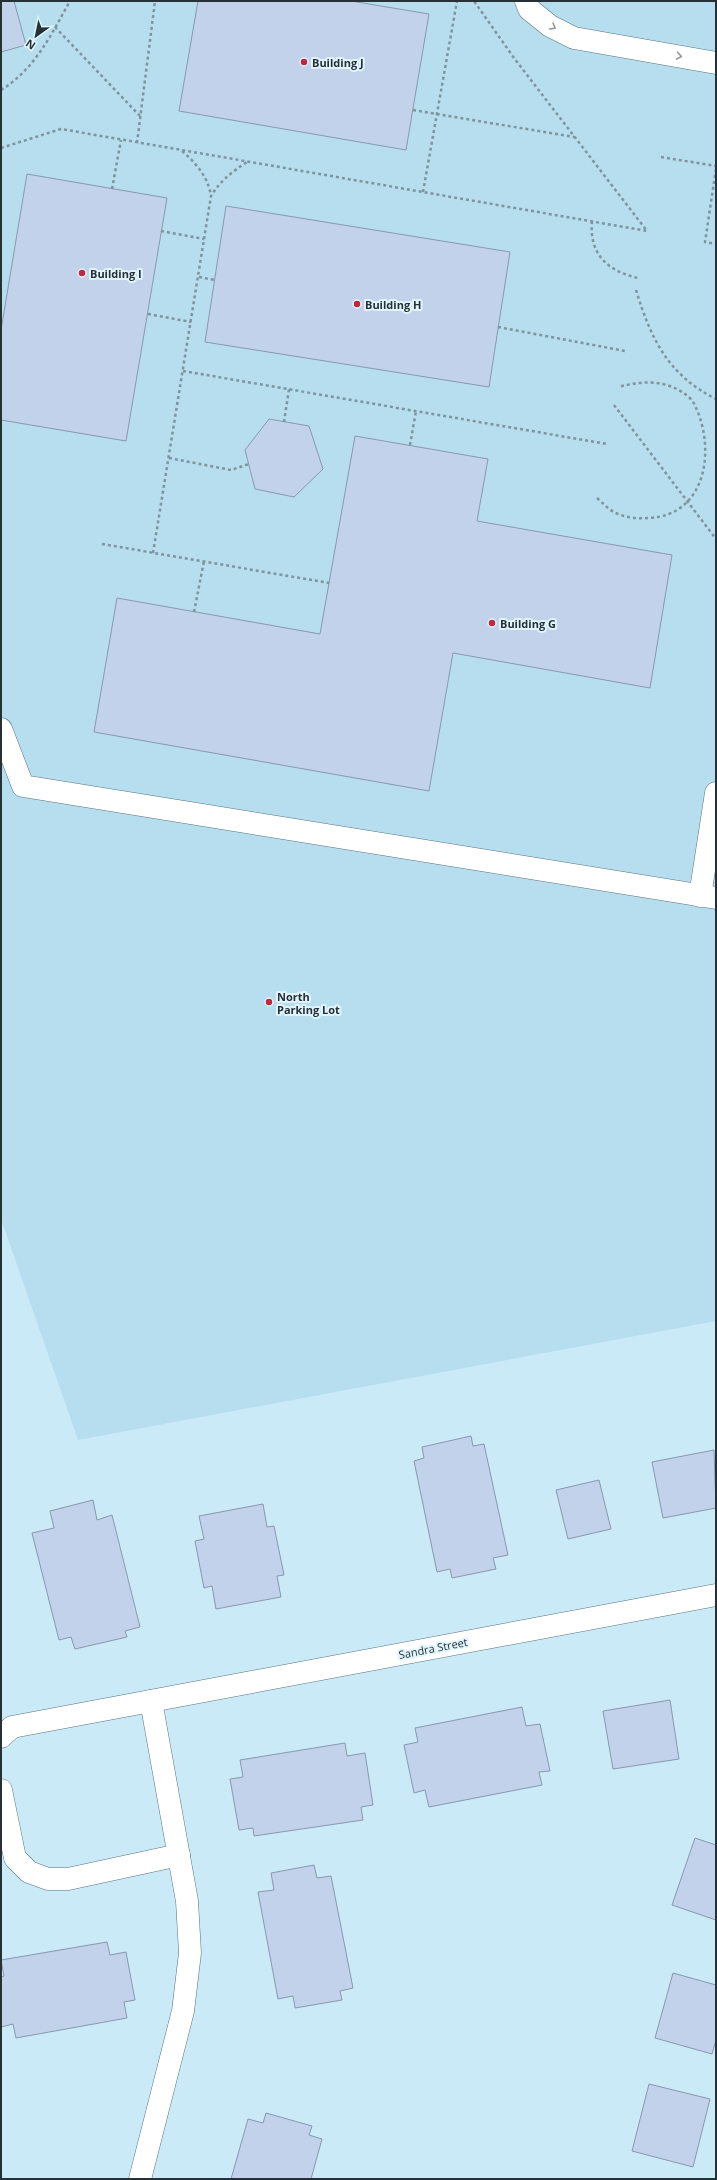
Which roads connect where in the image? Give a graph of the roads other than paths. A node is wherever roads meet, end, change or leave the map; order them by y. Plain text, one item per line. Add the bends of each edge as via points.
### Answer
1 (526, 1) edge
2 (716, 63) edge
3 (1, 729) edge
4 (716, 793) edge
5 (708, 897) edge
6 (716, 1595) edge
7 (150, 1701) junction
8 (1, 1737) edge
9 (1, 1790) edge
10 (179, 1855) junction
11 (140, 2179) edge

1 -> 2 street via 530,9 550,26 574,38
3 - 5 street via 23,786
4 - 5 street
6 - 7 street, Sandra Street
7 - 8 street, Sandra Street via 12,1727
7 - 10 street
9 - 10 street via 15,1858 29,1872 48,1879 68,1879
10 - 11 street via 187,1901 190,1953 183,2011

